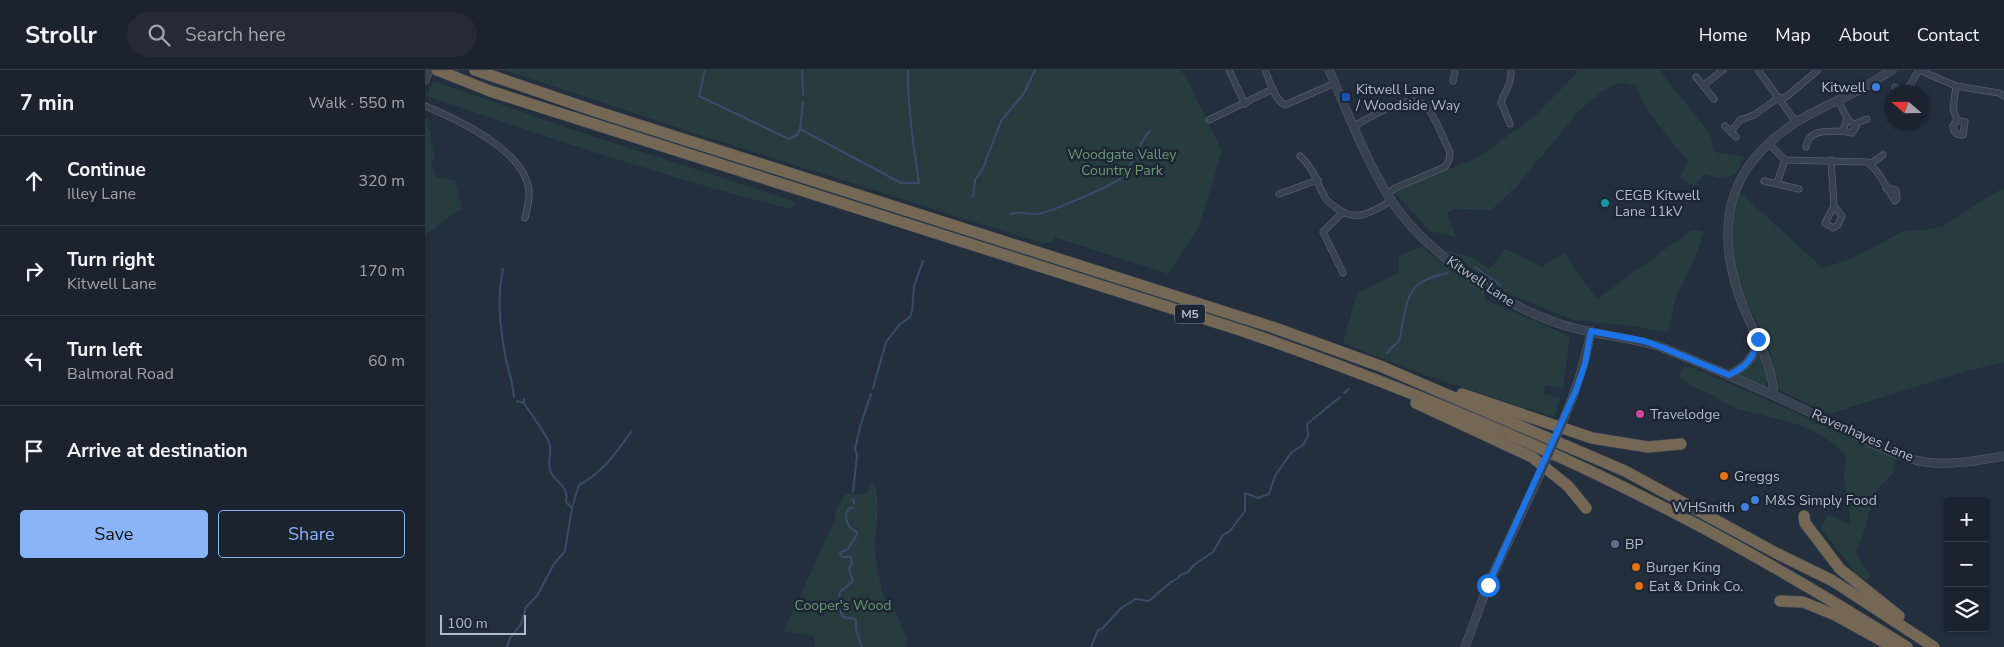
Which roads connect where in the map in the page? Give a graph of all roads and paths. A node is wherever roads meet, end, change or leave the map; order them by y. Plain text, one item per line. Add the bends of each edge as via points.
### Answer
1 (475, 70) edge
2 (1229, 70) edge
3 (1265, 70) edge
4 (1329, 70) edge
5 (1453, 70) edge
6 (1511, 70) edge
7 (1723, 70) edge
8 (1758, 70) edge
9 (1818, 70) edge
10 (1891, 70) edge
11 (1919, 70) edge
12 (429, 74) edge
13 (1696, 77) dead end
14 (1453, 81) dead end
15 (1335, 83) junction
16 (1704, 85) junction
17 (1910, 85) edge
18 (1956, 86) junction
19 (1273, 89) junction
20 (2002, 93) edge
21 (1778, 98) junction
22 (1714, 100) dead end
23 (1838, 100) junction
24 (1245, 104) junction
25 (425, 106) edge
26 (1847, 118) junction
27 (1867, 118) dead end
28 (1209, 120) dead end
29 (1957, 120) dead end
30 (1796, 122) junction
31 (1510, 124) dead end
32 (1854, 124) junction
33 (1354, 126) junction
34 (1725, 126) dead end
35 (1843, 131) junction
36 (1768, 143) junction
37 (1805, 147) dead end
38 (1883, 155) dead end
39 (1301, 156) dead end
40 (1785, 160) junction
41 (1831, 160) junction
42 (1870, 164) junction
43 (1318, 180) junction
44 (1764, 181) dead end
45 (1777, 183) junction
46 (1886, 188) dead end
47 (1799, 189) dead end
48 (1279, 194) dead end
49 (1389, 197) junction
50 (1834, 206) dead end
51 (1343, 212) junction
52 (525, 218) dead end
53 (1343, 273) dead end
54 (1591, 331) junction
55 (1758, 339) junction
56 (1330, 362) junction
57 (1380, 366) junction
58 (1729, 375) junction
59 (1774, 395) junction
60 (1681, 444) dead end
61 (2004, 456) edge
62 (1586, 508) dead end
63 (1804, 516) dead end
64 (1780, 601) dead end
65 (1465, 647) edge
66 (1893, 647) edge
67 (1907, 647) edge
68 (1934, 647) edge
69 (1940, 647) edge

1 - 57 highway, M5 via 1272,327
2 - 24 street
3 - 19 street
4 - 15 street, Kitwell Lane
5 - 14 street
6 - 31 street via 1512,79 1501,102
7 - 16 street
8 - 21 street
9 - 21 street via 1786,97
10 - 23 street
11 - 17 street
11 - 18 street
12 - 56 highway, M5 via 1177,310
13 - 16 street
15 - 19 street via 1285,105
15 - 33 street, Kitwell Lane
16 - 22 street
18 - 20 street
18 - 29 street via 1953,109
19 - 24 street
21 - 30 street
21 - 34 street via 1754,115 1740,120 1733,135
23 - 26 street
23 - 30 street
24 - 28 street
25 - 52 street via 463,122 495,143 513,160 527,181 530,192
26 - 32 street
26 - 35 street
27 - 32 street
30 - 36 street
32 - 35 street via 1856,127 1852,133
33 - 49 street, Kitwell Lane
33 - 49 street via 1410,100 1424,104 1450,152 1445,167 1395,188
35 - 37 street via 1822,131 1809,138
36 - 40 street
36 - 55 street via 1753,159 1736,188 1727,231 1729,261 1737,291
38 - 42 street
39 - 43 street
40 - 41 street
40 - 45 street
41 - 42 street
41 - 50 street
42 - 46 street
43 - 48 street
43 - 51 street via 1327,200
44 - 45 street
45 - 47 street
49 - 51 street via 1366,215 1354,216
49 - 54 street, Kitwell Lane via 1416,232 1440,254 1497,295 1558,324
51 - 53 street via 1323,232
54 - 58 street, Kitwell Lane via 1644,341
54 - 65 street, bridge via 1576,390 1488,585
55 - 58 street via 1752,358 1743,368
55 - 59 street via 1770,366
56 - 62 highway via 1532,457 1567,486
56 - 67 highway, M5 via 1490,426 1657,504 1768,563
57 - 60 highway via 1592,438 1648,446
57 - 68 highway, M5 via 1625,471 1833,581
58 - 59 street, Ravenhayes Lane
59 - 61 street, Ravenhayes Lane via 1878,445 1925,462
63 - 69 highway via 1805,523 1840,569
64 - 66 highway via 1803,602 1835,615

